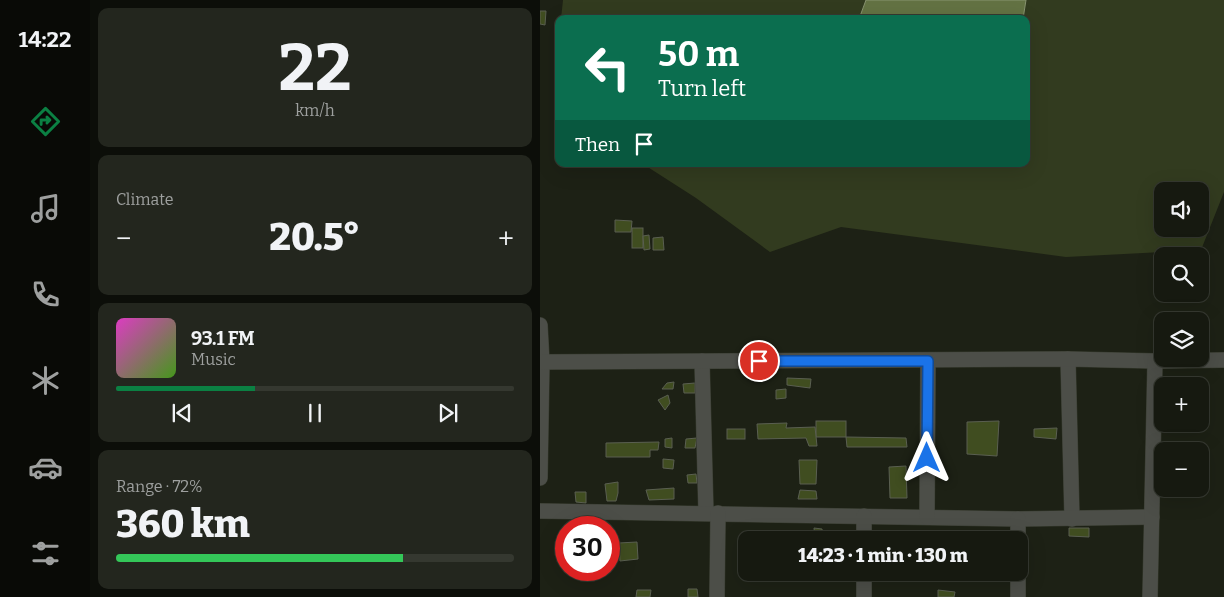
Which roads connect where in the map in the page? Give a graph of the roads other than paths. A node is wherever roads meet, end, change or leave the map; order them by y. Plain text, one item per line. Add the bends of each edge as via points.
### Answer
1 (540, 325) edge
2 (1068, 359) junction
3 (1209, 360) edge
4 (1224, 360) edge
5 (928, 361) junction
6 (1154, 361) edge
7 (541, 362) edge
8 (702, 362) junction
9 (1155, 367) edge
10 (540, 478) edge
11 (540, 511) edge
12 (712, 513) junction
13 (864, 516) junction
14 (926, 517) junction
15 (1152, 517) junction
16 (1018, 519) junction
17 (1072, 519) junction
18 (864, 531) edge
19 (1018, 531) edge
20 (864, 581) edge
21 (1018, 581) edge
22 (716, 597) edge
23 (864, 597) edge
24 (1018, 597) edge
25 (1150, 597) edge

1 - 7 street
2 - 5 street
2 - 6 street
2 - 17 street
3 - 4 street
5 - 8 street
5 - 14 street
7 - 8 street
7 - 10 street
8 - 12 street
9 - 15 street
11 - 12 street
12 - 13 street
12 - 22 street
13 - 14 street
13 - 18 street
14 - 16 street
15 - 17 street
15 - 25 street
16 - 17 street
16 - 19 street
20 - 23 street
21 - 24 street

